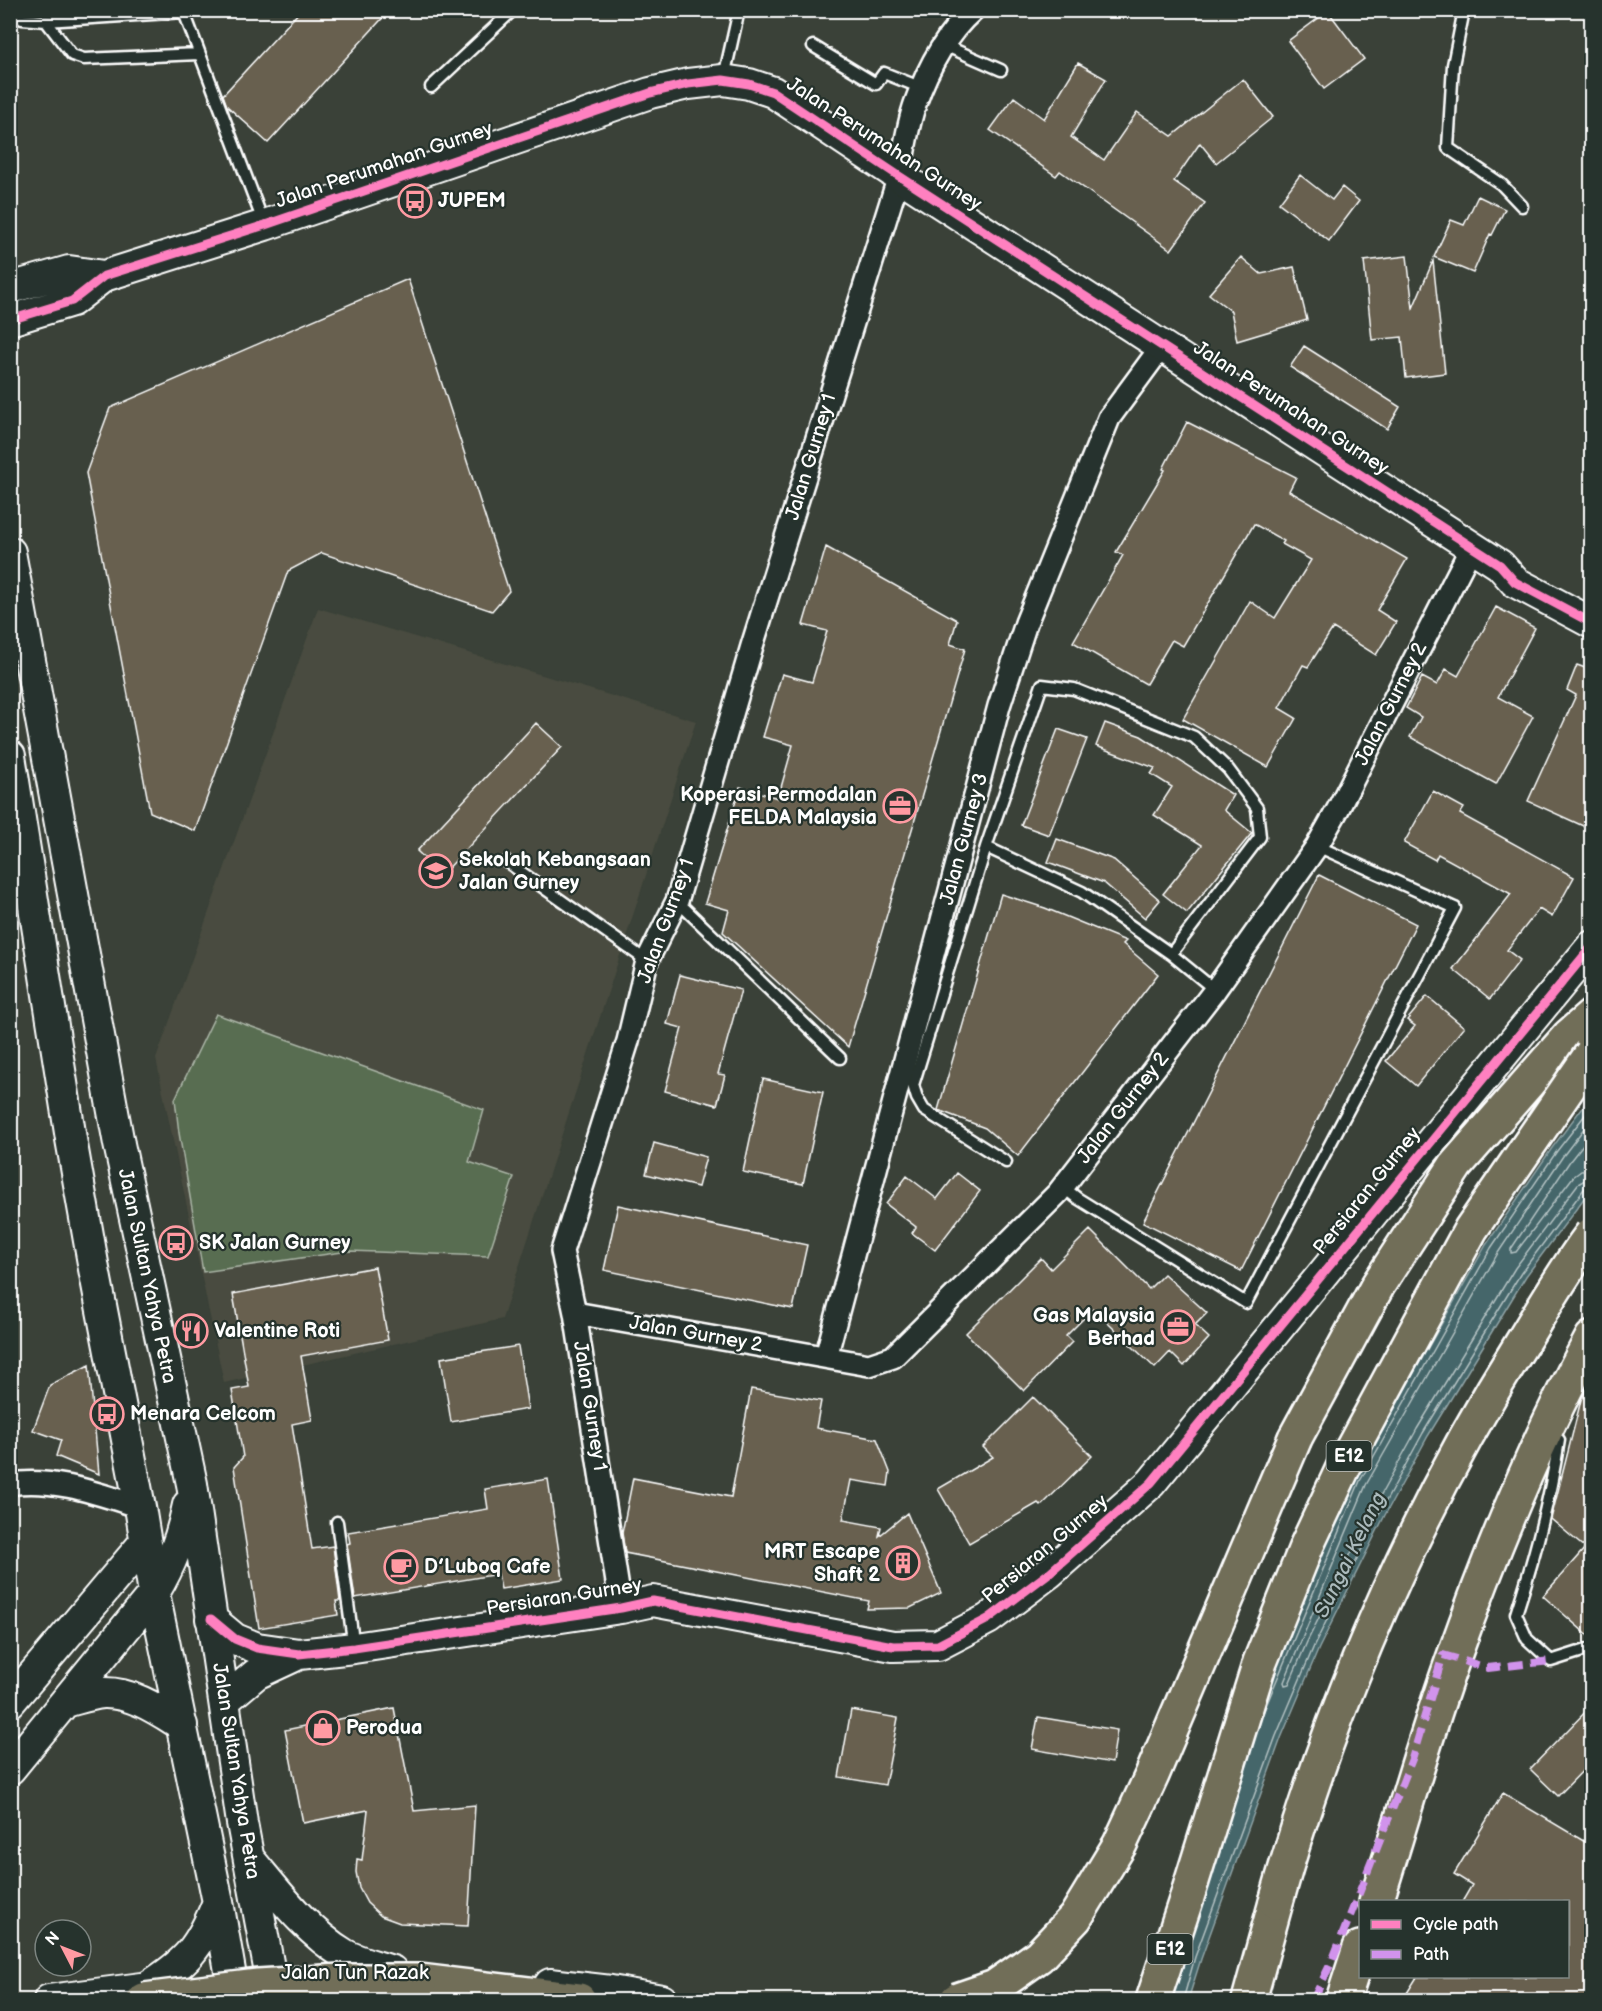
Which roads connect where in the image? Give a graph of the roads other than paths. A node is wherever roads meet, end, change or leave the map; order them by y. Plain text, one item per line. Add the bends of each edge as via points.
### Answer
1 (13, 10) edge
2 (55, 10) edge
3 (513, 10) edge
4 (739, 10) edge
5 (973, 10) edge
6 (1464, 10) edge
7 (46, 21) junction
8 (944, 45) junction
9 (813, 46) dead end
10 (199, 54) junction
11 (1001, 70) dead end
12 (723, 80) junction
13 (431, 87) dead end
14 (922, 88) junction
15 (899, 176) junction
16 (1522, 206) dead end
17 (265, 225) junction
18 (104, 276) junction
19 (10, 288) edge
20 (10, 320) edge
21 (1162, 346) junction
22 (1472, 546) junction
23 (10, 552) edge
24 (1500, 565) junction
25 (1592, 601) edge
26 (1592, 623) edge
27 (10, 756) edge
28 (13, 788) edge
29 (1317, 846) junction
30 (986, 847) junction
31 (507, 862) dead end
32 (677, 901) junction
33 (1592, 946) edge
34 (1171, 954) junction
35 (647, 962) junction
36 (1215, 990) junction
37 (1592, 1016) edge
38 (1592, 1053) edge
39 (840, 1058) dead end
40 (1006, 1162) dead end
41 (1063, 1187) junction
42 (1592, 1234) edge
43 (575, 1313) junction
44 (1592, 1338) edge
45 (826, 1357) junction
46 (1559, 1440) dead end
47 (10, 1484) edge
48 (192, 1484) junction
49 (140, 1507) junction
50 (338, 1522) dead end
51 (146, 1542) junction
52 (154, 1593) junction
53 (621, 1608) junction
54 (211, 1619) junction
55 (354, 1648) junction
56 (1592, 1648) edge
57 (299, 1654) junction
58 (14, 1693) edge
59 (224, 1701) junction
60 (65, 1702) junction
61 (182, 1725) junction
62 (10, 1769) edge
63 (249, 1858) junction
64 (1377, 1900) edge
65 (218, 1902) junction
66 (1359, 1951) edge
67 (392, 1971) junction
68 (273, 1987) edge
69 (233, 1989) edge
70 (145, 1994) edge
71 (48, 2001) edge
72 (579, 2001) edge
73 (662, 2001) edge
74 (957, 2001) edge
75 (1153, 2001) edge
76 (1249, 2001) edge
77 (1343, 2001) edge

1 - 7 lane via 22,19
2 - 7 lane
3 - 13 lane
4 - 12 lane
5 - 8 street, Jalan Gurney 1
6 - 16 lane via 1453,65 1448,147 1502,184
7 - 10 lane via 72,55 84,59
7 - 10 lane via 184,12
8 - 11 lane
8 - 14 street, Jalan Gurney 1
9 - 14 lane via 876,84 884,73
10 - 17 lane
12 - 15 main road, Jalan Perumahan Gurney via 773,92
12 - 17 main road, Jalan Perumahan Gurney via 650,93
14 - 15 street, Jalan Gurney 1
15 - 21 main road, Jalan Perumahan Gurney
15 - 32 street, Jalan Gurney 1 via 755,636
17 - 18 main road, Jalan Perumahan Gurney
18 - 19 main road, Jalan Perumahan Gurney via 69,271
18 - 20 main road, Jalan Perumahan Gurney via 72,301
21 - 22 main road, Jalan Perumahan Gurney
21 - 45 street, Jalan Gurney 3 via 1109,418 1026,623 999,706
22 - 24 main road, Jalan Perumahan Gurney
22 - 29 street, Jalan Gurney 2
23 - 48 main road, Jalan Sultan Yahya Petra via 118,1144
24 - 25 main road, Jalan Perumahan Gurney via 1524,565
24 - 26 main road, Jalan Perumahan Gurney via 1515,582
27 - 28 main road, Jalan Sultan Yahya Petra
28 - 49 main road, Jalan Sultan Yahya Petra via 73,1150
29 - 36 street, Jalan Gurney 2
29 - 41 lane via 1455,908 1246,1303
30 - 34 lane via 1082,892
30 - 34 lane via 1042,685 1074,689 1194,737 1228,769 1257,808 1260,837
30 - 40 lane via 913,1085 924,1110
31 - 35 lane
32 - 35 street, Jalan Gurney 1
32 - 39 lane
33 - 53 main road, Persiaran Gurney via 1151,1483 1048,1573 988,1619 938,1645 892,1646 653,1601
34 - 36 lane
35 - 43 street, Jalan Gurney 1 via 628,1041 562,1251
36 - 41 street, Jalan Gurney 2
37 - 74 main road, bridge via 1569,1036 1456,1166 1378,1285 1295,1438 1152,1775 1120,1844 1075,1918 1039,1956 995,1987
38 - 75 main road, E12, bridge via 1471,1230 1351,1451 1307,1545 1260,1662
41 - 45 street, Jalan Gurney 2 via 893,1357 869,1365
42 - 76 main road, bridge via 1488,1396 1430,1502 1379,1609 1335,1719 1298,1829
43 - 45 street, Jalan Gurney 2
43 - 53 street, Jalan Gurney 1
44 - 64 main road via 1562,1393 1506,1517 1452,1660
46 - 56 lane via 1533,1563 1516,1614 1527,1639 1551,1661
47 - 49 street via 47,1483
48 - 52 main road via 180,1540
48 - 54 main road, Jalan Sultan Yahya Petra
49 - 51 main road, Jalan Sultan Yahya Petra
50 - 55 lane
51 - 52 main road, Jalan Sultan Yahya Petra
51 - 58 main road
52 - 60 main road
52 - 61 main road, Jalan Sultan Yahya Petra
53 - 55 main road, Persiaran Gurney
54 - 57 main road, Persiaran Gurney via 235,1639 257,1648
54 - 59 main road, Jalan Sultan Yahya Petra
55 - 57 main road, Persiaran Gurney
57 - 59 main road, Persiaran Gurney via 256,1674
59 - 63 main road, Jalan Sultan Yahya Petra
60 - 61 main road via 102,1693 125,1696
60 - 62 main road
61 - 65 main road, Jalan Sultan Yahya Petra
63 - 67 main road via 287,1904 322,1937 345,1954
63 - 68 main road, Jalan Sultan Yahya Petra
65 - 69 main road, Jalan Sultan Yahya Petra
65 - 70 main road via 193,1951
66 - 77 main road
67 - 68 main road, Jalan Tun Razak
67 - 73 main road, Jalan Tun Razak via 464,1974 611,1991
68 - 69 main road, Jalan Tun Razak
69 - 70 main road, Jalan Tun Razak
70 - 71 main road, Jalan Tun Razak
70 - 72 main road, Jalan Tun Razak, bridge via 340,1981 420,1981

